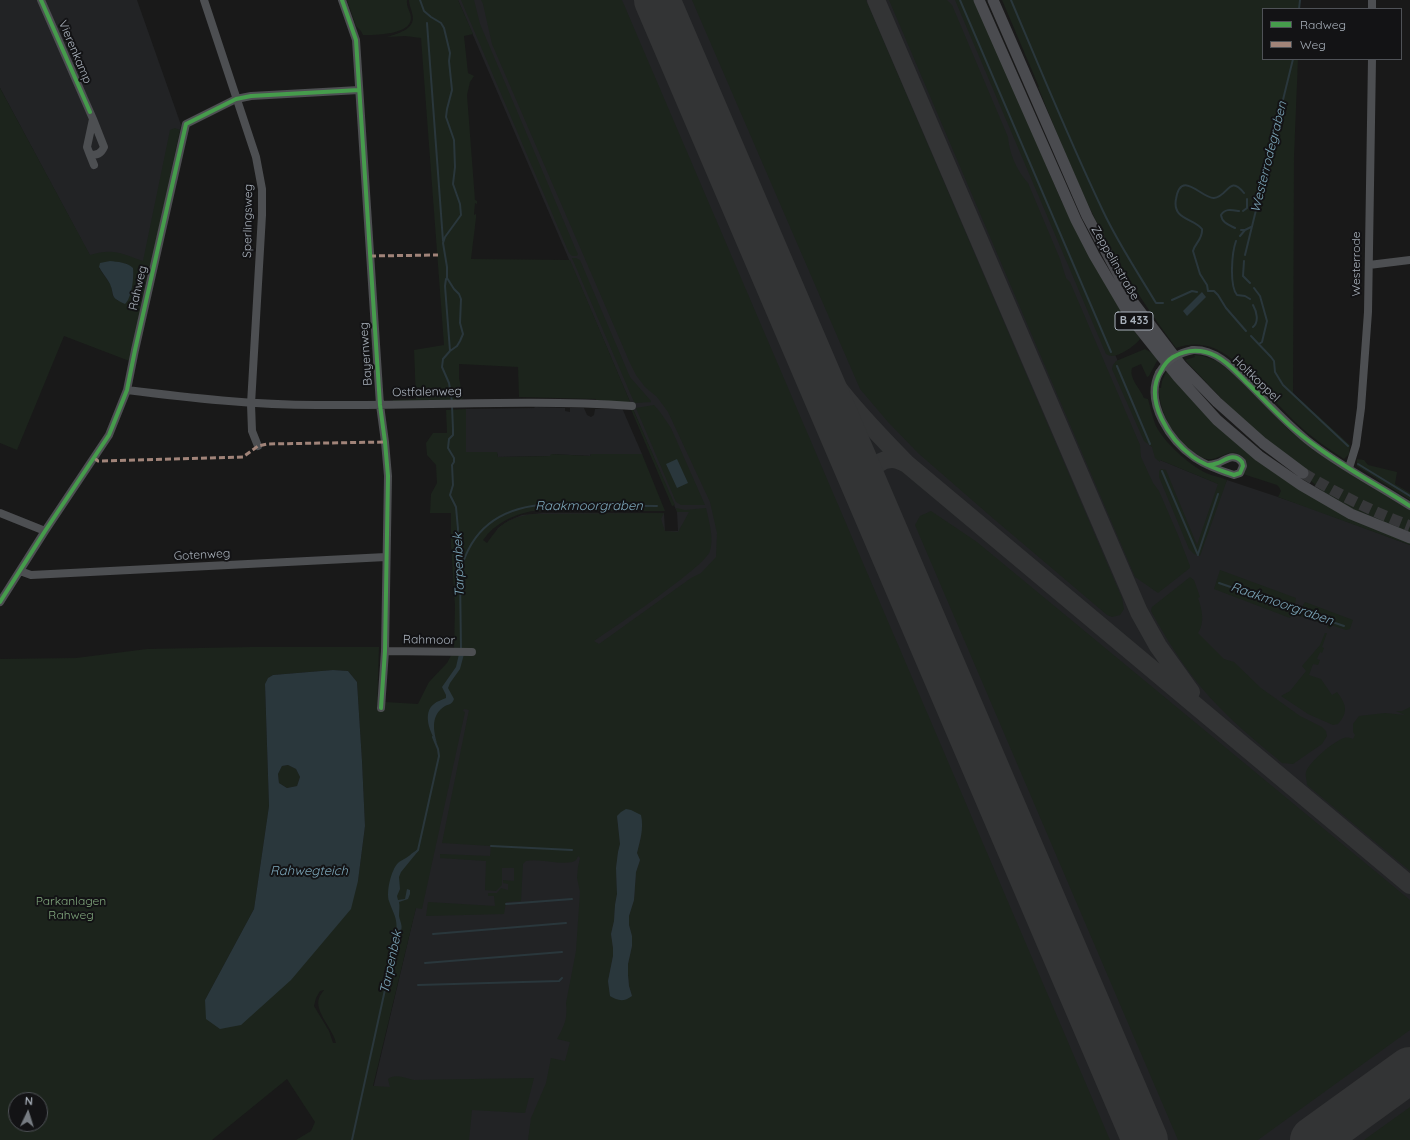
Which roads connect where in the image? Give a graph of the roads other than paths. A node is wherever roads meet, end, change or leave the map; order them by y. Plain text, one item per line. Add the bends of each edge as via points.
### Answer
1 (41, 0) edge
2 (204, 0) edge
3 (342, 0) edge
4 (979, 0) edge
5 (993, 0) edge
6 (1372, 60) edge
7 (359, 90) junction
8 (236, 99) junction
9 (93, 119) junction
10 (90, 155) junction
11 (94, 165) dead end
12 (1410, 260) edge
13 (1370, 265) junction
14 (128, 390) junction
15 (251, 404) junction
16 (380, 405) junction
17 (632, 406) dead end
18 (258, 446) dead end
19 (1208, 465) dead end
20 (1349, 468) junction
21 (1303, 473) tunnel mouth
22 (1410, 506) edge
23 (0, 513) edge
24 (45, 531) junction
25 (1410, 538) edge
26 (386, 557) junction
27 (20, 571) junction
28 (0, 602) edge
29 (385, 651) junction
30 (469, 652) dead end
31 (381, 708) dead end

1 - 9 street, Vierenkamp
2 - 8 street, Sperlingsweg
3 - 7 street, Bayernweg via 356,37
4 - 25 highway, Zeppelinstraße / B 433 via 1076,220 1094,255 1131,318 1178,377 1230,431 1280,472 1338,507
5 - 21 highway, Zeppelinstraße / B 433 via 1087,216 1134,302 1181,366 1263,444
6 - 13 street, Westerrode
7 - 8 street, Rahweg
7 - 16 street, Bayernweg
8 - 14 street, Rahweg via 188,122 185,126
8 - 15 street, Sperlingsweg via 256,157 262,189
9 - 10 street via 87,147
9 - 10 street, Vierenkamp via 104,147 96,155
10 - 11 street
12 - 13 street
13 - 20 street, Westerrode via 1361,408 1356,446
14 - 15 street, Ostfalenweg
14 - 24 street, Rahweg via 109,435
15 - 16 street, Ostfalenweg
15 - 18 street, Sperlingsweg via 252,431
16 - 17 street, Ostfalenweg via 592,403
16 - 26 street, Bayernweg via 388,476
19 - 20 street, Holtkoppel, bridge via 1193,457 1172,436 1156,402 1155,389 1159,373 1173,357 1194,350 1210,353 1227,364 1292,428
20 - 22 street, Holtkoppel
23 - 24 street
24 - 27 street, Rahweg
26 - 27 street, Gotenweg via 31,575
26 - 29 street, Bayernweg
27 - 28 street, Rahweg
29 - 30 street, Rahmoor
29 - 31 street, Bayernweg

